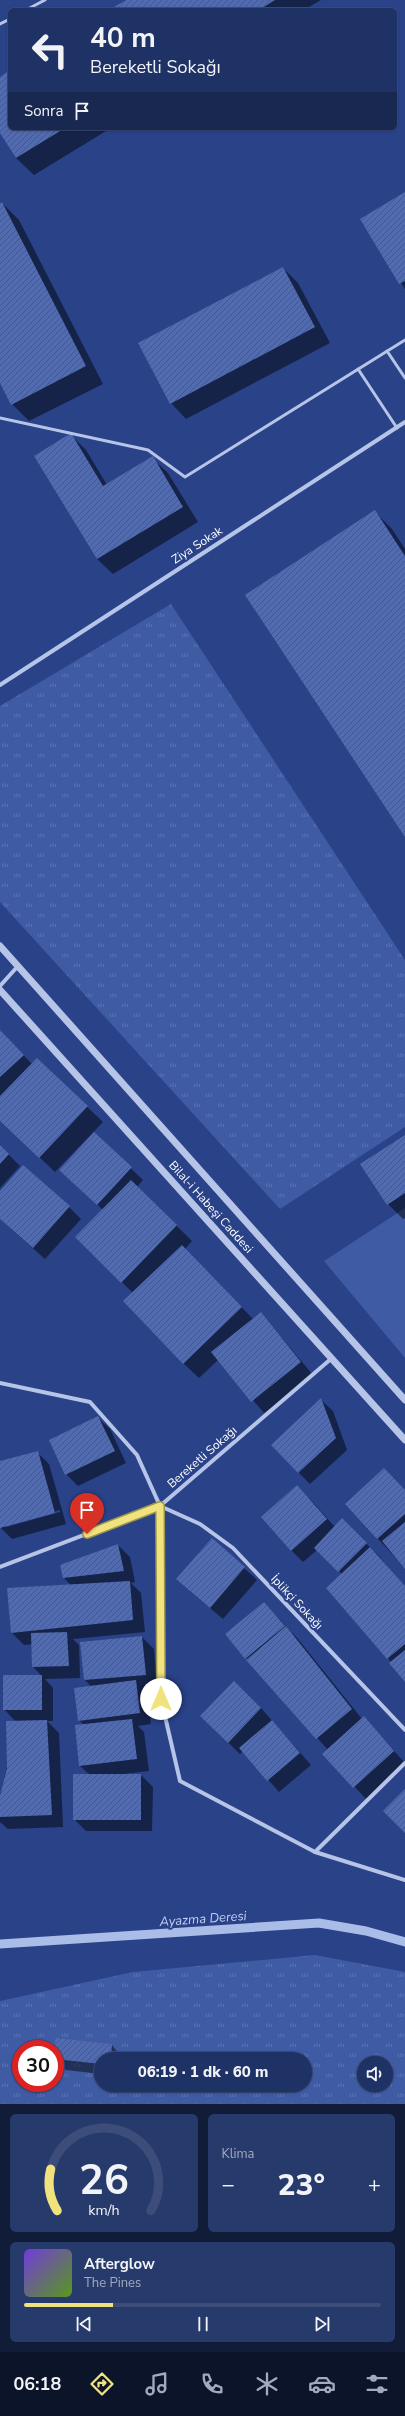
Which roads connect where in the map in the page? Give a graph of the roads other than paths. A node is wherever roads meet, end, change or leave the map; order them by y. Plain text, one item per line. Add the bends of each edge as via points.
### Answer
1 (45, 0) edge
2 (30, 8) edge
3 (405, 340) edge
4 (387, 350) junction
5 (358, 369) junction
6 (405, 378) edge
7 (0, 418) edge
8 (405, 422) edge
9 (396, 428) junction
10 (0, 685) edge
11 (0, 946) edge
12 (18, 966) junction
13 (0, 986) edge
14 (0, 990) edge
15 (332, 1358) junction
16 (0, 1383) edge
17 (405, 1400) edge
18 (405, 1440) edge
19 (160, 1506) junction
20 (0, 1567) edge
21 (405, 1730) edge
22 (405, 1763) edge
23 (315, 1852) junction
24 (405, 1880) edge

1 - 2 lane
3 - 4 lane
4 - 5 lane
4 - 6 lane
5 - 7 lane via 185,477 148,450
5 - 9 lane
8 - 9 street, Ziya Sokak
9 - 10 street, Ziya Sokak
11 - 12 street, Bilal-i Habeşi Caddesi
12 - 13 street
12 - 17 street, Bilal-i Habeşi Caddesi
14 - 15 street, Bilal-i Habeşi Caddesi
15 - 18 street, Bilal-i Habeşi Caddesi
15 - 19 street, Bereketli Sokağı
16 - 19 street via 90,1402 137,1455
19 - 20 street, Bereketli Sokağı
19 - 21 street, İplikçi Sokağı via 200,1524 233,1548
19 - 23 street via 161,1699 180,1781
22 - 23 street
23 - 24 street

